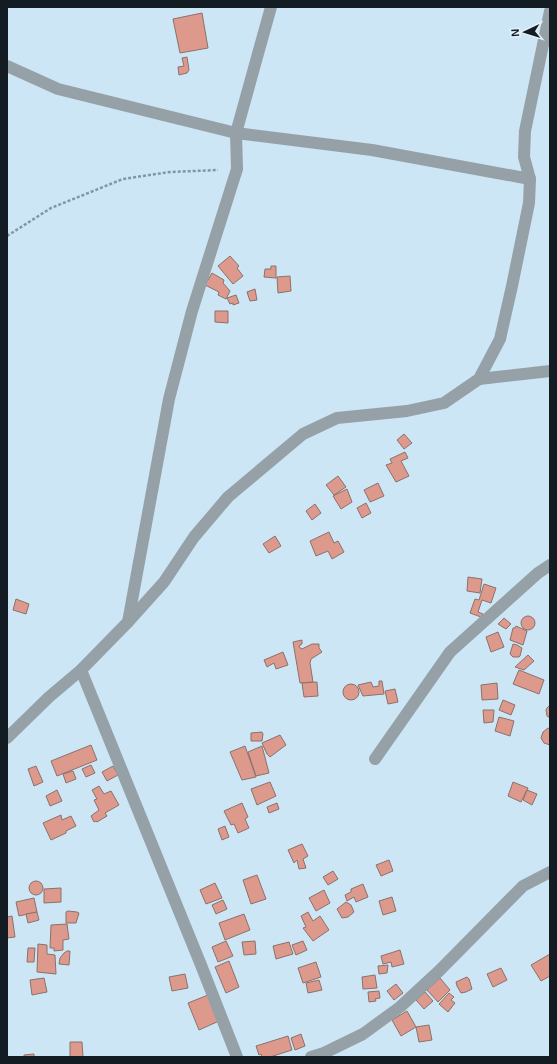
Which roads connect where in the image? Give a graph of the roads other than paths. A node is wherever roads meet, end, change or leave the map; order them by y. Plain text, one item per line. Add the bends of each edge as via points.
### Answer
1 (270, 7) edge
2 (550, 11) edge
3 (7, 66) edge
4 (236, 133) junction
5 (530, 179) junction
6 (550, 371) edge
7 (479, 379) junction
8 (550, 565) edge
9 (128, 622) junction
10 (82, 670) junction
11 (7, 738) edge
12 (375, 759) dead end
13 (550, 872) edge
14 (237, 1057) edge
15 (311, 1057) edge

1 - 4 street
2 - 5 street via 525,132 524,157
3 - 4 street via 58,89
4 - 5 street via 372,150
4 - 9 street via 237,170 192,311 169,399
5 - 7 street via 529,203 500,340
6 - 7 street
7 - 9 street via 444,403 407,411 337,418 303,434 228,497 194,537 164,582
8 - 12 street via 450,652
9 - 10 street
10 - 11 street via 49,697
10 - 14 street
13 - 15 street via 523,886 400,1007 363,1034

